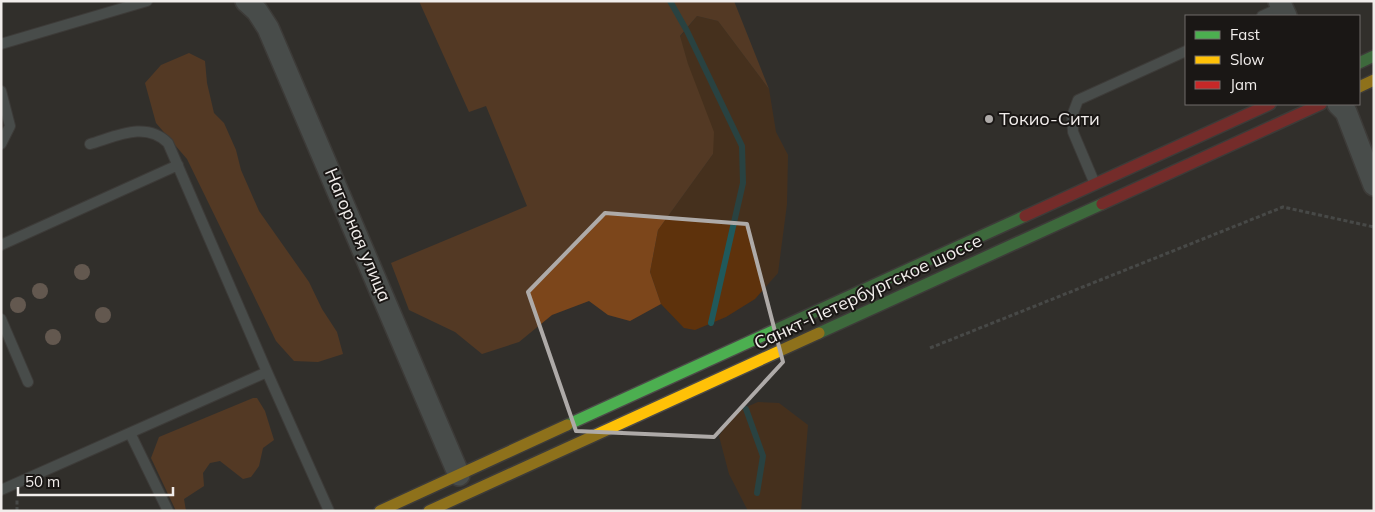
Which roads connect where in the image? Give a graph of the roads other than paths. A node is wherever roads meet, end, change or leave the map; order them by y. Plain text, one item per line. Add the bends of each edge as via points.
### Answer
1 (147, 1) edge
2 (246, 1) edge
3 (1282, 8) edge
4 (1264, 15) edge
5 (1, 44) edge
6 (1185, 51) edge
7 (1374, 56) edge
8 (1360, 63) edge
9 (1374, 80) edge
10 (1360, 87) edge
11 (1, 91) edge
12 (1268, 105) edge
13 (1319, 105) edge
14 (1339, 105) edge
15 (1, 144) edge
16 (90, 144) dead end
17 (178, 165) junction
18 (1095, 184) junction
19 (1374, 185) edge
20 (1, 245) edge
21 (1, 319) edge
22 (267, 372) junction
23 (28, 382) dead end
24 (130, 433) junction
25 (459, 475) junction
26 (1, 490) edge
27 (168, 511) edge
28 (329, 511) edge
29 (380, 511) edge
30 (429, 511) edge

1 - 5 lane
2 - 25 street, Нагорная улица via 268,28
3 - 4 lane
6 - 18 lane via 1078,100 1072,116 1073,132
7 - 8 main road
9 - 10 main road
11 - 15 lane via 10,126
12 - 18 main road, Санкт-Петербургское шоссе
13 - 30 main road, Санкт-Петербургское шоссе
14 - 19 street via 1346,112
16 - 17 lane via 139,130 152,132 168,144
17 - 20 lane
17 - 22 lane
18 - 25 main road, Санкт-Петербургское шоссе
21 - 23 lane
22 - 24 lane
22 - 28 lane
24 - 26 lane
24 - 27 lane
25 - 29 main road, Санкт-Петербургское шоссе

